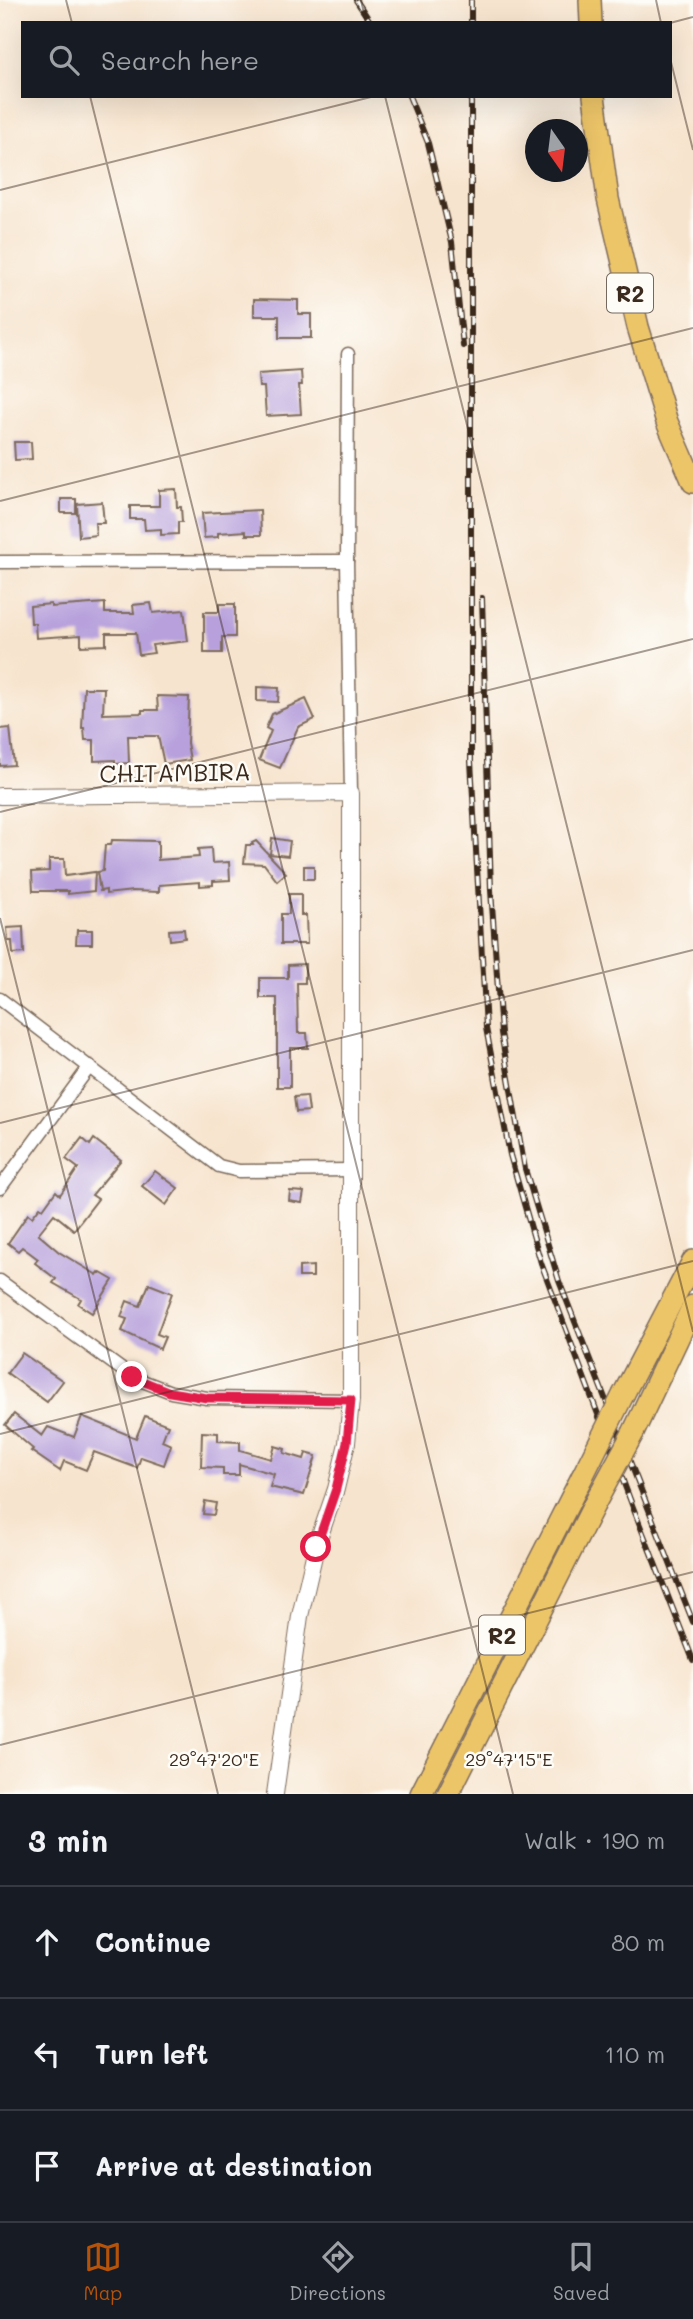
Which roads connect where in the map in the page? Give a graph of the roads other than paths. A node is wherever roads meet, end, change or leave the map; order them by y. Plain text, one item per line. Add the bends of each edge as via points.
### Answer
1 (590, 0) edge
2 (591, 21) edge
3 (594, 98) edge
4 (348, 354) dead end
5 (693, 482) edge
6 (347, 561) junction
7 (0, 562) edge
8 (351, 793) junction
9 (0, 796) edge
10 (0, 999) edge
11 (90, 1066) junction
12 (351, 1170) junction
13 (0, 1188) edge
14 (693, 1261) edge
15 (0, 1281) edge
16 (693, 1306) edge
17 (351, 1400) junction
18 (275, 1794) edge
19 (421, 1794) edge
20 (448, 1794) edge

1 - 2 highway
3 - 5 highway, R2 via 608,199 638,327 667,422
4 - 6 street
6 - 7 street
6 - 8 street
8 - 9 street, CHITAMBIRA
8 - 12 street
10 - 11 street
11 - 12 street via 219,1166 239,1171
11 - 13 street
12 - 17 street
14 - 19 highway, R2, bridge
15 - 17 street via 132,1377 170,1392 207,1398
16 - 20 highway, R2, bridge
17 - 18 street via 347,1443 300,1616

